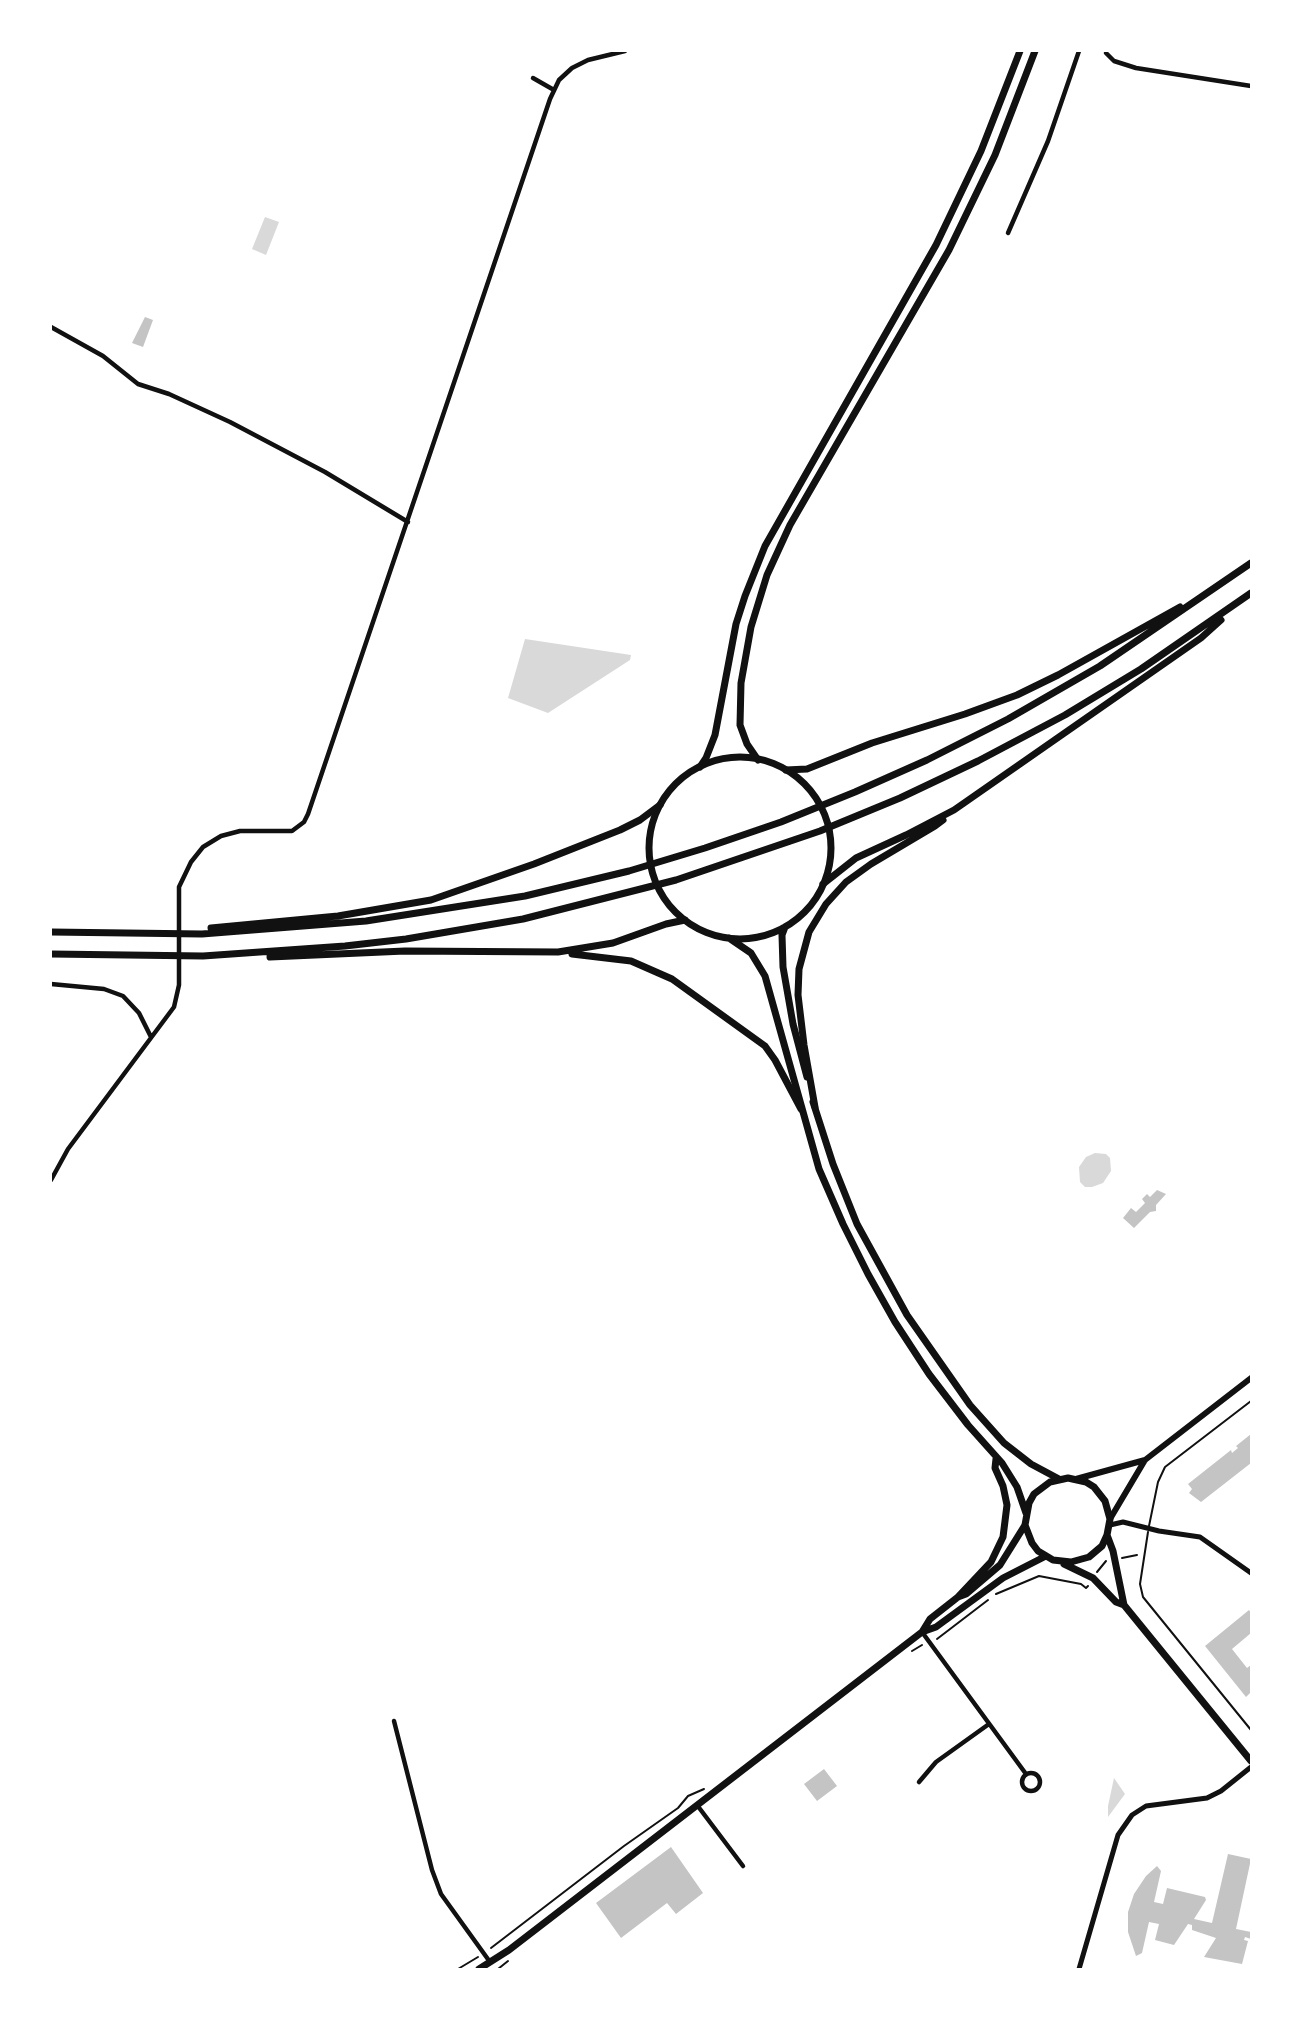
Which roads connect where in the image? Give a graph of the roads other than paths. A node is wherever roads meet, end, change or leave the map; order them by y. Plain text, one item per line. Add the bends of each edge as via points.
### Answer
1 (625, 51) edge
2 (1020, 51) edge
3 (1035, 51) edge
4 (1079, 51) edge
5 (1106, 53) dead end
6 (533, 78) dead end
7 (1251, 86) edge
8 (554, 90) junction
9 (1008, 233) dead end
10 (51, 327) edge
11 (408, 522) junction
12 (1251, 563) edge
13 (1227, 581) junction
14 (1251, 593) edge
15 (1240, 602) junction
16 (758, 760) junction
17 (700, 767) junction
18 (786, 770) junction
19 (660, 805) junction
20 (954, 810) junction
21 (823, 884) junction
22 (685, 920) junction
23 (785, 927) junction
24 (51, 932) edge
25 (155, 934) junction
26 (729, 938) junction
27 (558, 952) junction
28 (51, 954) edge
29 (202, 956) junction
30 (51, 984) edge
31 (151, 1037) junction
32 (815, 1107) junction
33 (801, 1109) junction
34 (51, 1180) edge
35 (1251, 1378) edge
36 (1251, 1401) edge
37 (996, 1459) junction
38 (1145, 1460) junction
39 (1059, 1479) junction
40 (1076, 1479) junction
41 (1026, 1513) junction
42 (1110, 1522) junction
43 (1025, 1525) junction
44 (1149, 1527) junction
45 (1107, 1535) junction
46 (1046, 1556) junction
47 (1060, 1562) junction
48 (1251, 1573) edge
49 (958, 1597) junction
50 (1124, 1605) junction
51 (922, 1632) junction
52 (394, 1721) dead end
53 (989, 1724) junction
54 (1251, 1730) edge
55 (1251, 1761) edge
56 (1251, 1767) edge
57 (1026, 1774) junction
58 (919, 1782) dead end
59 (696, 1804) junction
60 (743, 1866) dead end
61 (490, 1963) junction
62 (479, 1969) edge
63 (1079, 1969) edge

1 - 8 street via 578,64
2 - 17 main road via 981,151 936,245 765,546 736,624 715,735
3 - 16 main road via 995,155 949,250 790,525 767,575 741,683 740,725
4 - 9 street via 1048,141
5 - 7 street via 1114,61 1136,68
6 - 8 street
8 - 11 street
10 - 11 street via 103,356 138,384 230,422
11 - 31 street via 304,822 292,831 229,833 211,841 185,872 178,901 176,1001
12 - 13 main road
13 - 18 main road via 1017,695 807,769
13 - 25 main road via 1100,666 968,740 823,806 705,848 629,871 419,914 311,927
14 - 15 main road
15 - 20 main road via 1201,638
15 - 29 main road via 1141,669 1010,745 863,814 746,858 623,895 477,927 333,947
16 - 17 main road via 734,758
16 - 18 main road
17 - 19 main road via 677,783
18 - 21 main road via 815,797 825,816 830,859
19 - 22 main road via 650,834 652,873 671,908
19 - 25 main road via 610,835 431,900 338,916
20 - 21 main road via 856,859
20 - 32 main road via 846,882 809,932 800,962 798,995
21 - 23 main road via 809,907
22 - 26 main road via 707,933
22 - 27 main road via 614,943
23 - 26 main road via 758,937
23 - 32 main road via 786,990
24 - 25 main road
26 - 33 main road via 751,953 765,976
27 - 29 main road
27 - 33 main road via 631,961 672,979 765,1046
28 - 29 main road
30 - 31 street via 104,989 123,996 139,1013
31 - 34 street via 68,1149
32 - 39 main road via 858,1224 907,1315 970,1405 1004,1443
33 - 37 main road via 819,1170 873,1284 929,1374
35 - 38 main road
36 - 44 lane via 1165,1467
37 - 41 main road via 1013,1480
37 - 49 main road via 1007,1505 1003,1538 991,1562
38 - 40 main road
38 - 42 main road
39 - 40 main road
39 - 41 main road via 1034,1494
40 - 42 main road via 1100,1493
41 - 43 main road
42 - 44 street
42 - 45 main road
43 - 46 main road via 1032,1543
43 - 49 main road via 1000,1565
44 - 48 street via 1200,1537
44 - 54 lane via 1140,1584 1143,1597
45 - 47 main road via 1089,1557
45 - 50 main road
46 - 47 main road
46 - 51 main road via 1003,1577 936,1628
47 - 50 main road via 1093,1578
49 - 51 main road via 930,1619
50 - 55 main road
51 - 53 street
51 - 59 main road
52 - 61 street via 441,1894
53 - 57 street
53 - 58 street via 936,1762
56 - 63 street via 1207,1798 1146,1806 1132,1815 1118,1835
57 - 57 street via 1024,1788 1037,1791 1040,1778
59 - 60 street
59 - 61 main road
61 - 62 main road

